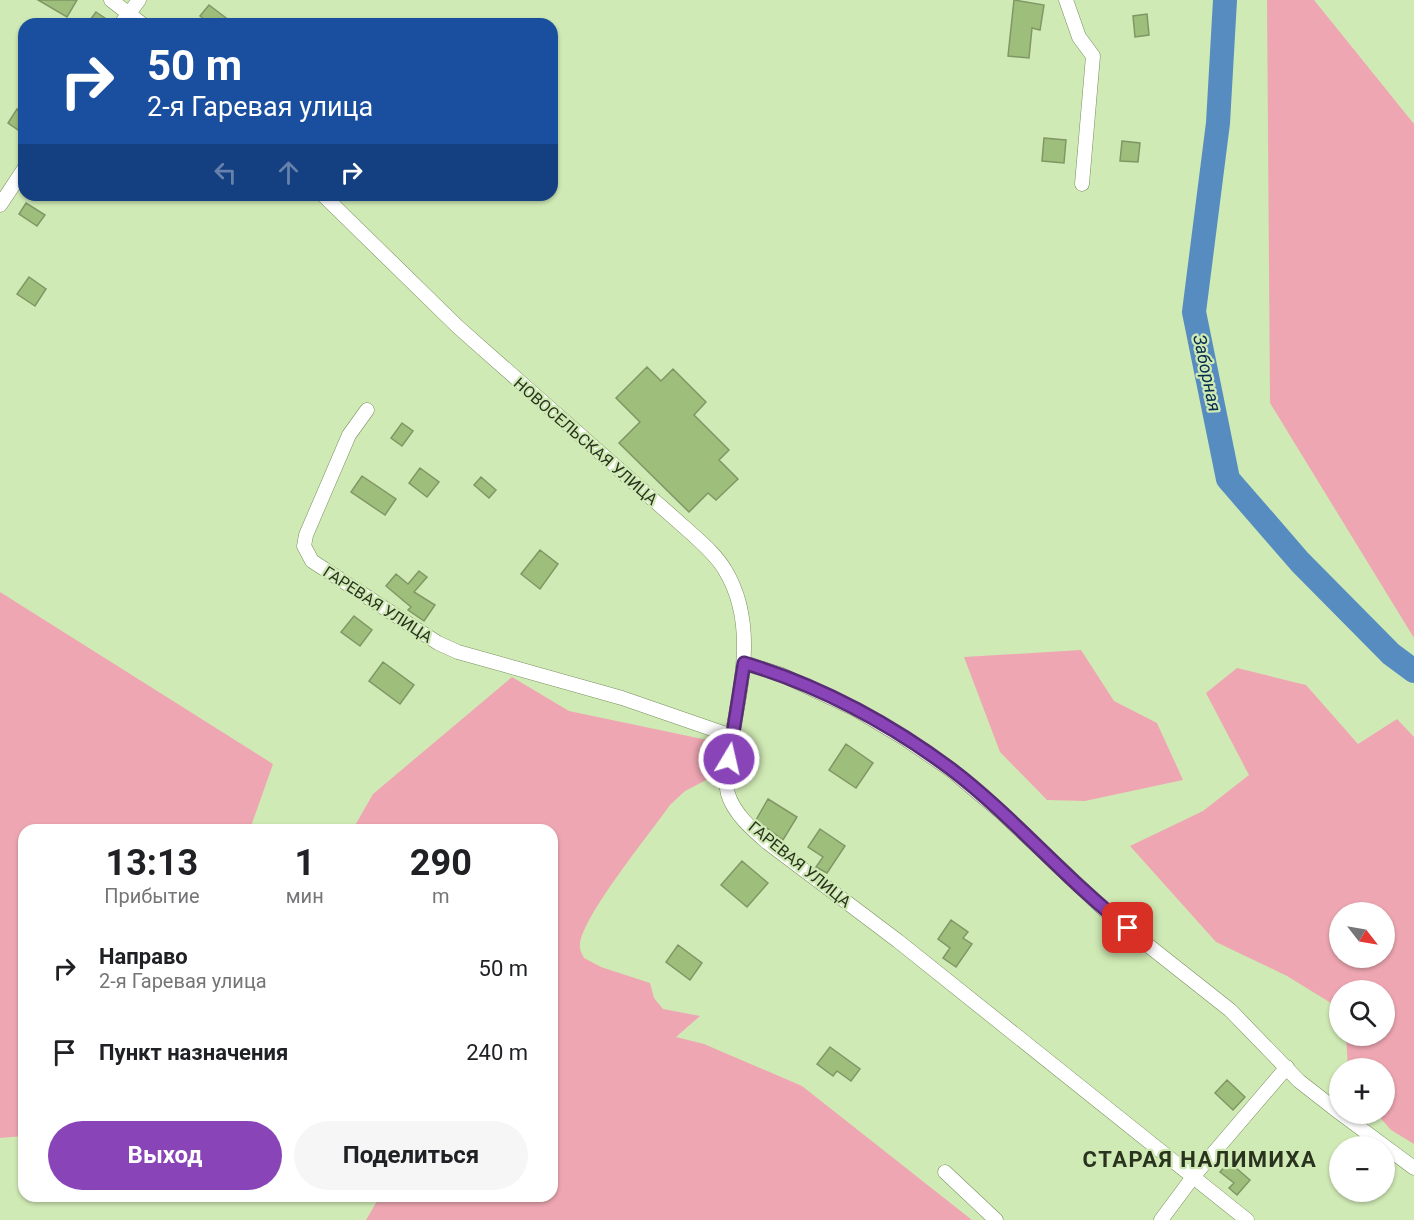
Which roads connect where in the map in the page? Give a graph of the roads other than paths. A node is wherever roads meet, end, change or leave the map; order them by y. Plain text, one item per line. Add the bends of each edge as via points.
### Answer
1 (111, 0) edge
2 (139, 0) edge
3 (1066, 0) edge
4 (125, 18) edge
5 (18, 178) edge
6 (1082, 184) dead end
7 (329, 201) edge
8 (0, 205) edge
9 (367, 410) dead end
10 (744, 663) junction
11 (732, 736) junction
12 (1287, 1067) junction
13 (1329, 1104) edge
14 (1355, 1124) edge
15 (1414, 1168) edge
16 (945, 1172) dead end
17 (1193, 1177) junction
18 (996, 1220) edge
19 (1161, 1220) edge
20 (1247, 1220) edge

1 - 4 street
2 - 4 street
3 - 6 street via 1079,37 1093,56
5 - 8 street
7 - 10 street, НОВОСЕЛЬСКАЯ УЛИЦА via 458,327 706,547 724,568 735,591 743,623
9 - 11 street, ГАРЕВАЯ УЛИЦА via 349,435 306,535 304,546 312,561 458,652 622,698
10 - 11 street, НОВОСЕЛЬСКАЯ УЛИЦА
10 - 12 street via 783,675 846,705 951,770 1111,915 1230,1010
11 - 17 street, ГАРЕВАЯ УЛИЦА via 728,792 752,828
12 - 13 street
12 - 17 street
14 - 15 street
16 - 18 street
17 - 19 street
17 - 20 street, ГАРЕВАЯ УЛИЦА

